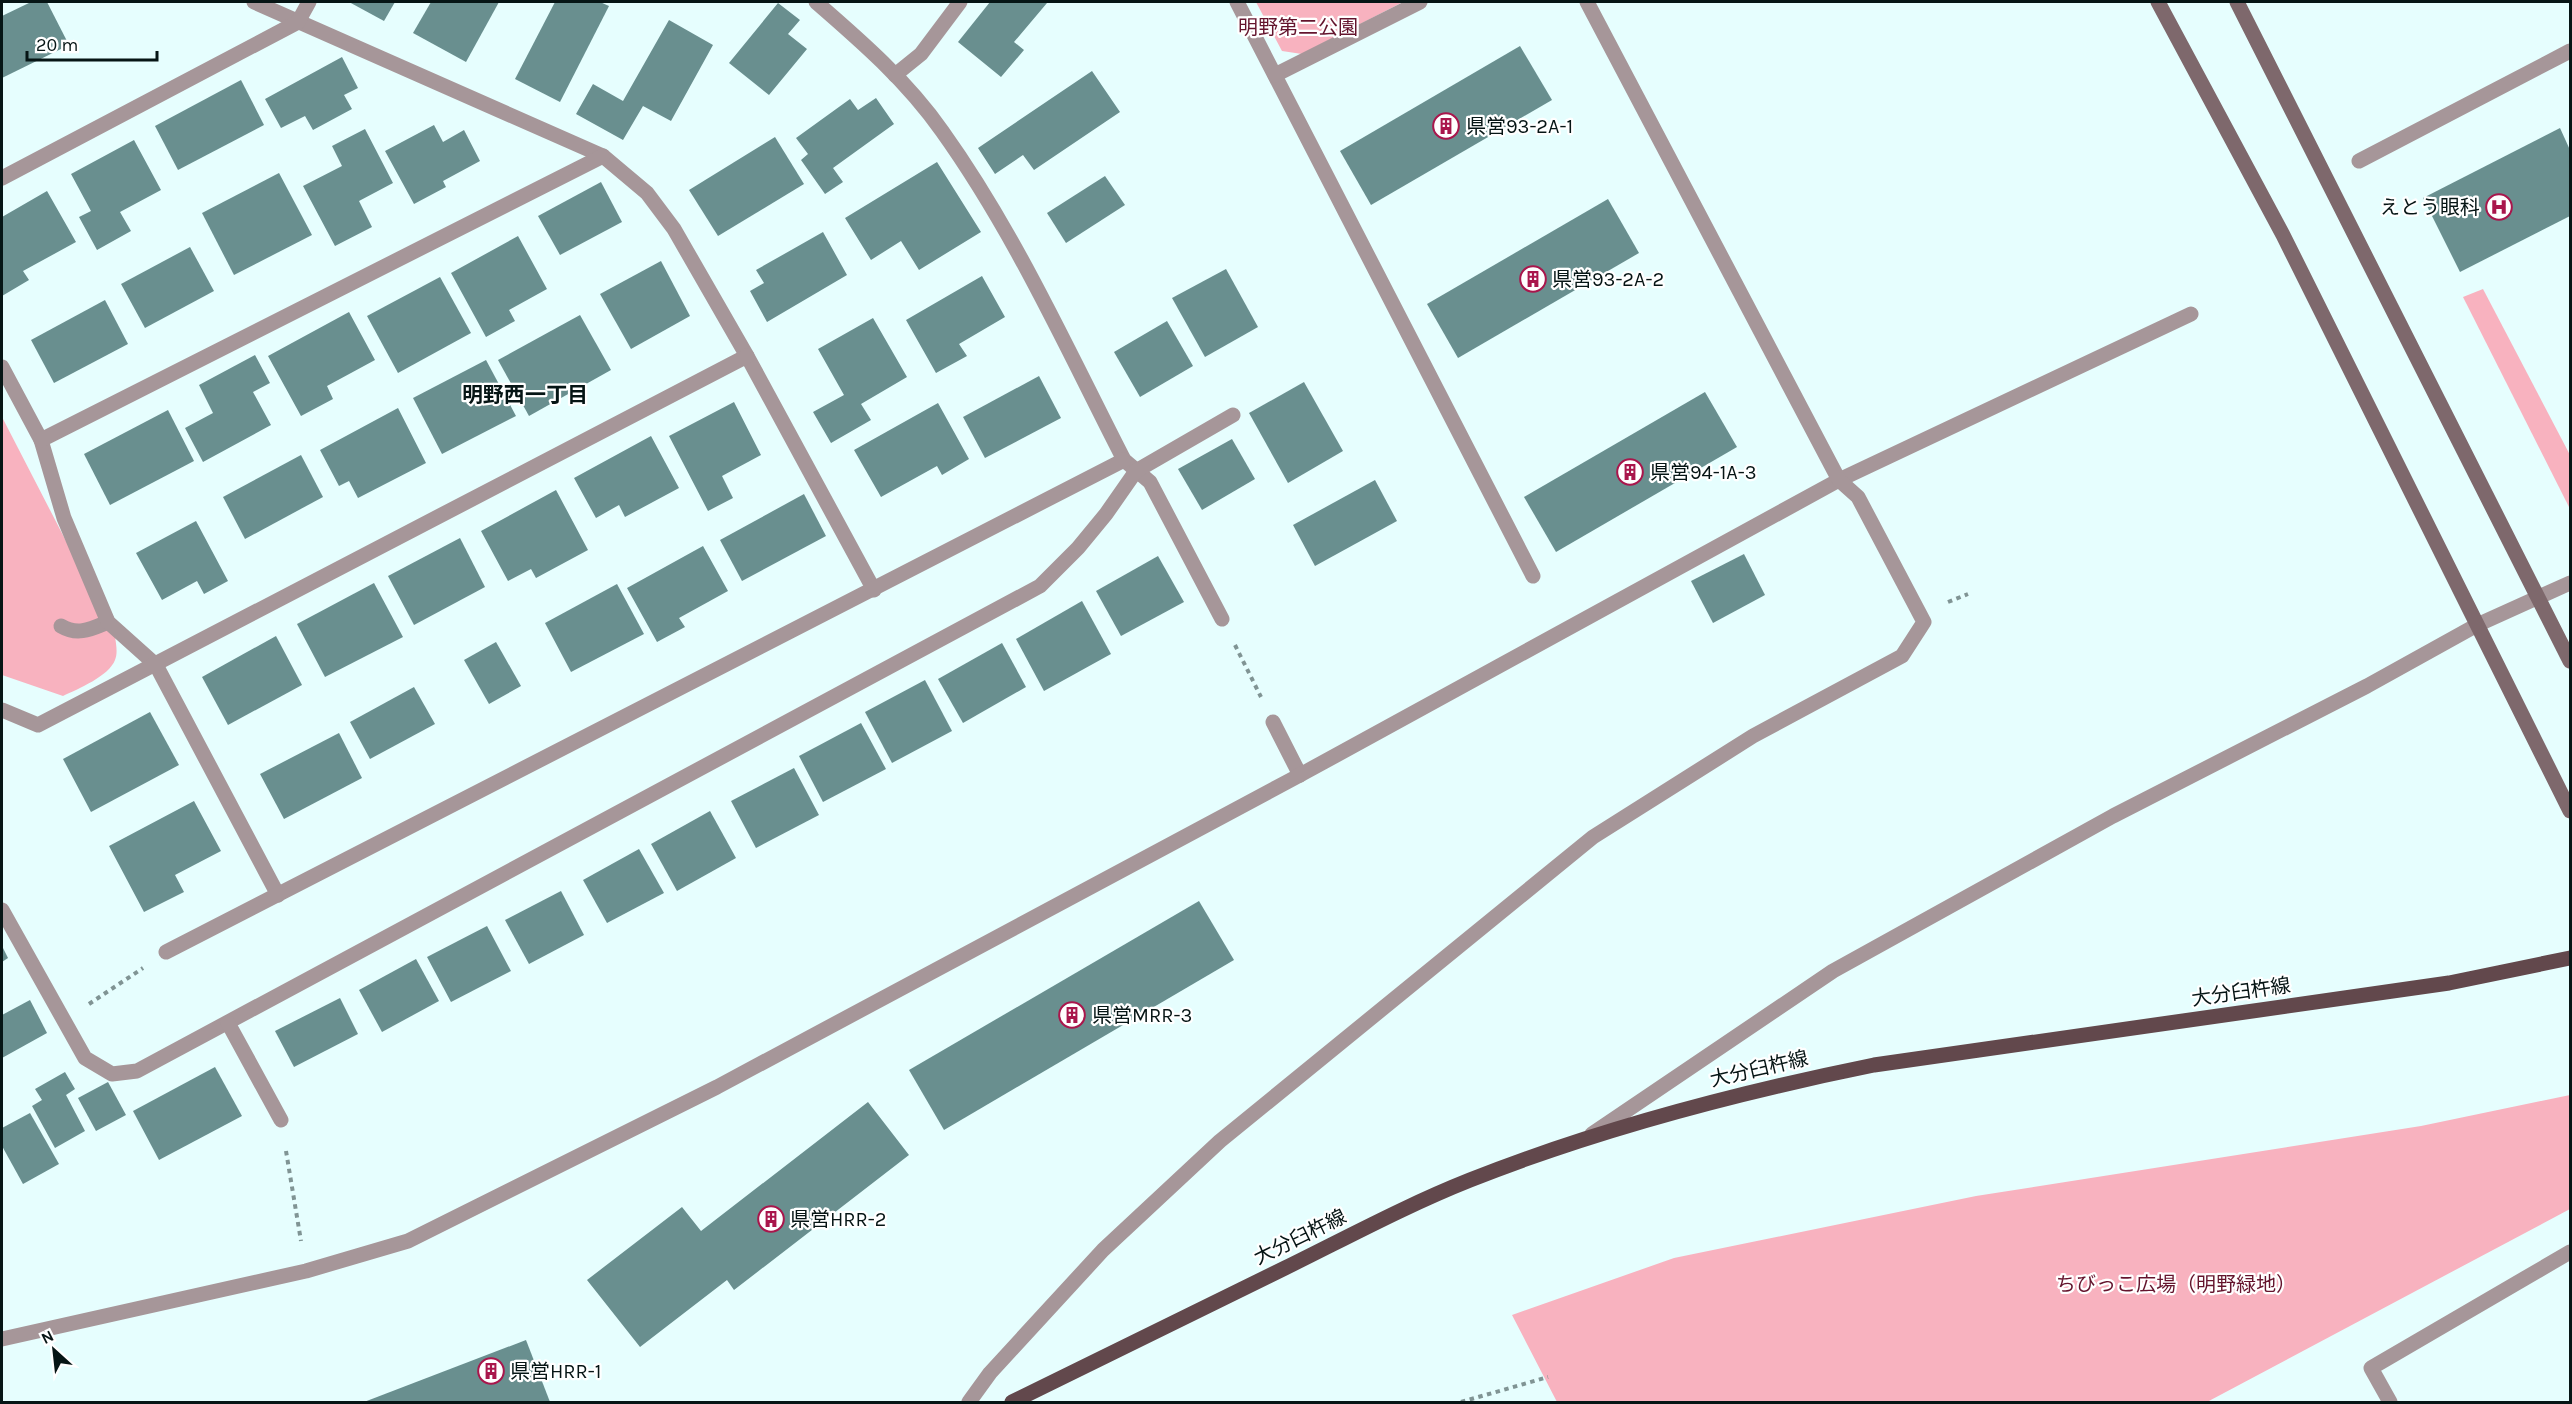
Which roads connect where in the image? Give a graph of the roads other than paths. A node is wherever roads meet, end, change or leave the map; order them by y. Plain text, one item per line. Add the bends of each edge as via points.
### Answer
1 (254, 2) edge
2 (309, 2) edge
3 (816, 2) edge
4 (960, 2) edge
5 (1237, 2) edge
6 (1420, 2) edge
7 (1587, 2) edge
8 (2158, 2) edge
9 (2237, 2) edge
10 (298, 22) junction
11 (2571, 51) edge
12 (895, 75) junction
13 (1275, 75) junction
14 (603, 156) junction
15 (2359, 161) dead end
16 (2, 178) edge
17 (2191, 314) dead end
18 (747, 356) junction
19 (2, 367) edge
20 (1233, 415) dead end
21 (41, 440) junction
22 (1130, 465) junction
23 (1839, 480) junction
24 (1533, 576) dead end
25 (2571, 583) edge
26 (874, 590) junction
27 (2538, 597) junction
28 (1222, 619) road end
29 (108, 622) junction
30 (2477, 625) junction
31 (61, 626) dead end
32 (2571, 661) edge
33 (156, 665) junction
34 (2, 710) edge
35 (1273, 722) road end
36 (1300, 775) junction
37 (2571, 811) edge
38 (278, 895) junction
39 (2, 910) edge
40 (166, 952) road end
41 (2571, 958) edge
42 (228, 1023) junction
43 (281, 1120) road end
44 (1590, 1136) junction
45 (2571, 1252) edge
46 (2, 1339) edge
47 (969, 1402) edge
48 (1012, 1402) edge
49 (2390, 1402) edge

1 - 10 street
2 - 10 street
3 - 12 street
4 - 12 street via 921,54
5 - 13 street
6 - 13 street
7 - 23 street
8 - 30 street via 2283,236
9 - 27 street
10 - 14 street
10 - 16 street
11 - 15 street
12 - 22 street via 942,129 1010,235
13 - 24 street
14 - 18 street via 647,193 674,229
14 - 21 street
17 - 23 street
18 - 26 street
18 - 33 street
19 - 21 street
20 - 22 street
21 - 29 street via 64,518
22 - 26 street
22 - 28 street via 1150,482
22 - 42 street via 1106,514 1040,585
23 - 36 street
23 - 47 street via 1858,497 1924,622 1902,656 1753,736 1593,837 1220,1141 1103,1250 990,1373
25 - 27 street
26 - 38 street
27 - 30 street
27 - 32 street
29 - 31 street via 72,633
29 - 33 street
30 - 37 street
30 - 44 street via 2072,838 1833,971
33 - 34 street via 38,725
33 - 38 street
35 - 36 street
36 - 46 street via 717,1087 408,1241 306,1271
38 - 40 street
39 - 42 street via 85,1058 112,1074 137,1071
41 - 44 main road, 大分臼杵線 via 2426,987 1874,1065 1784,1083
42 - 43 street
44 - 48 main road, 大分臼杵線 via 1469,1181
45 - 49 street via 2371,1368

